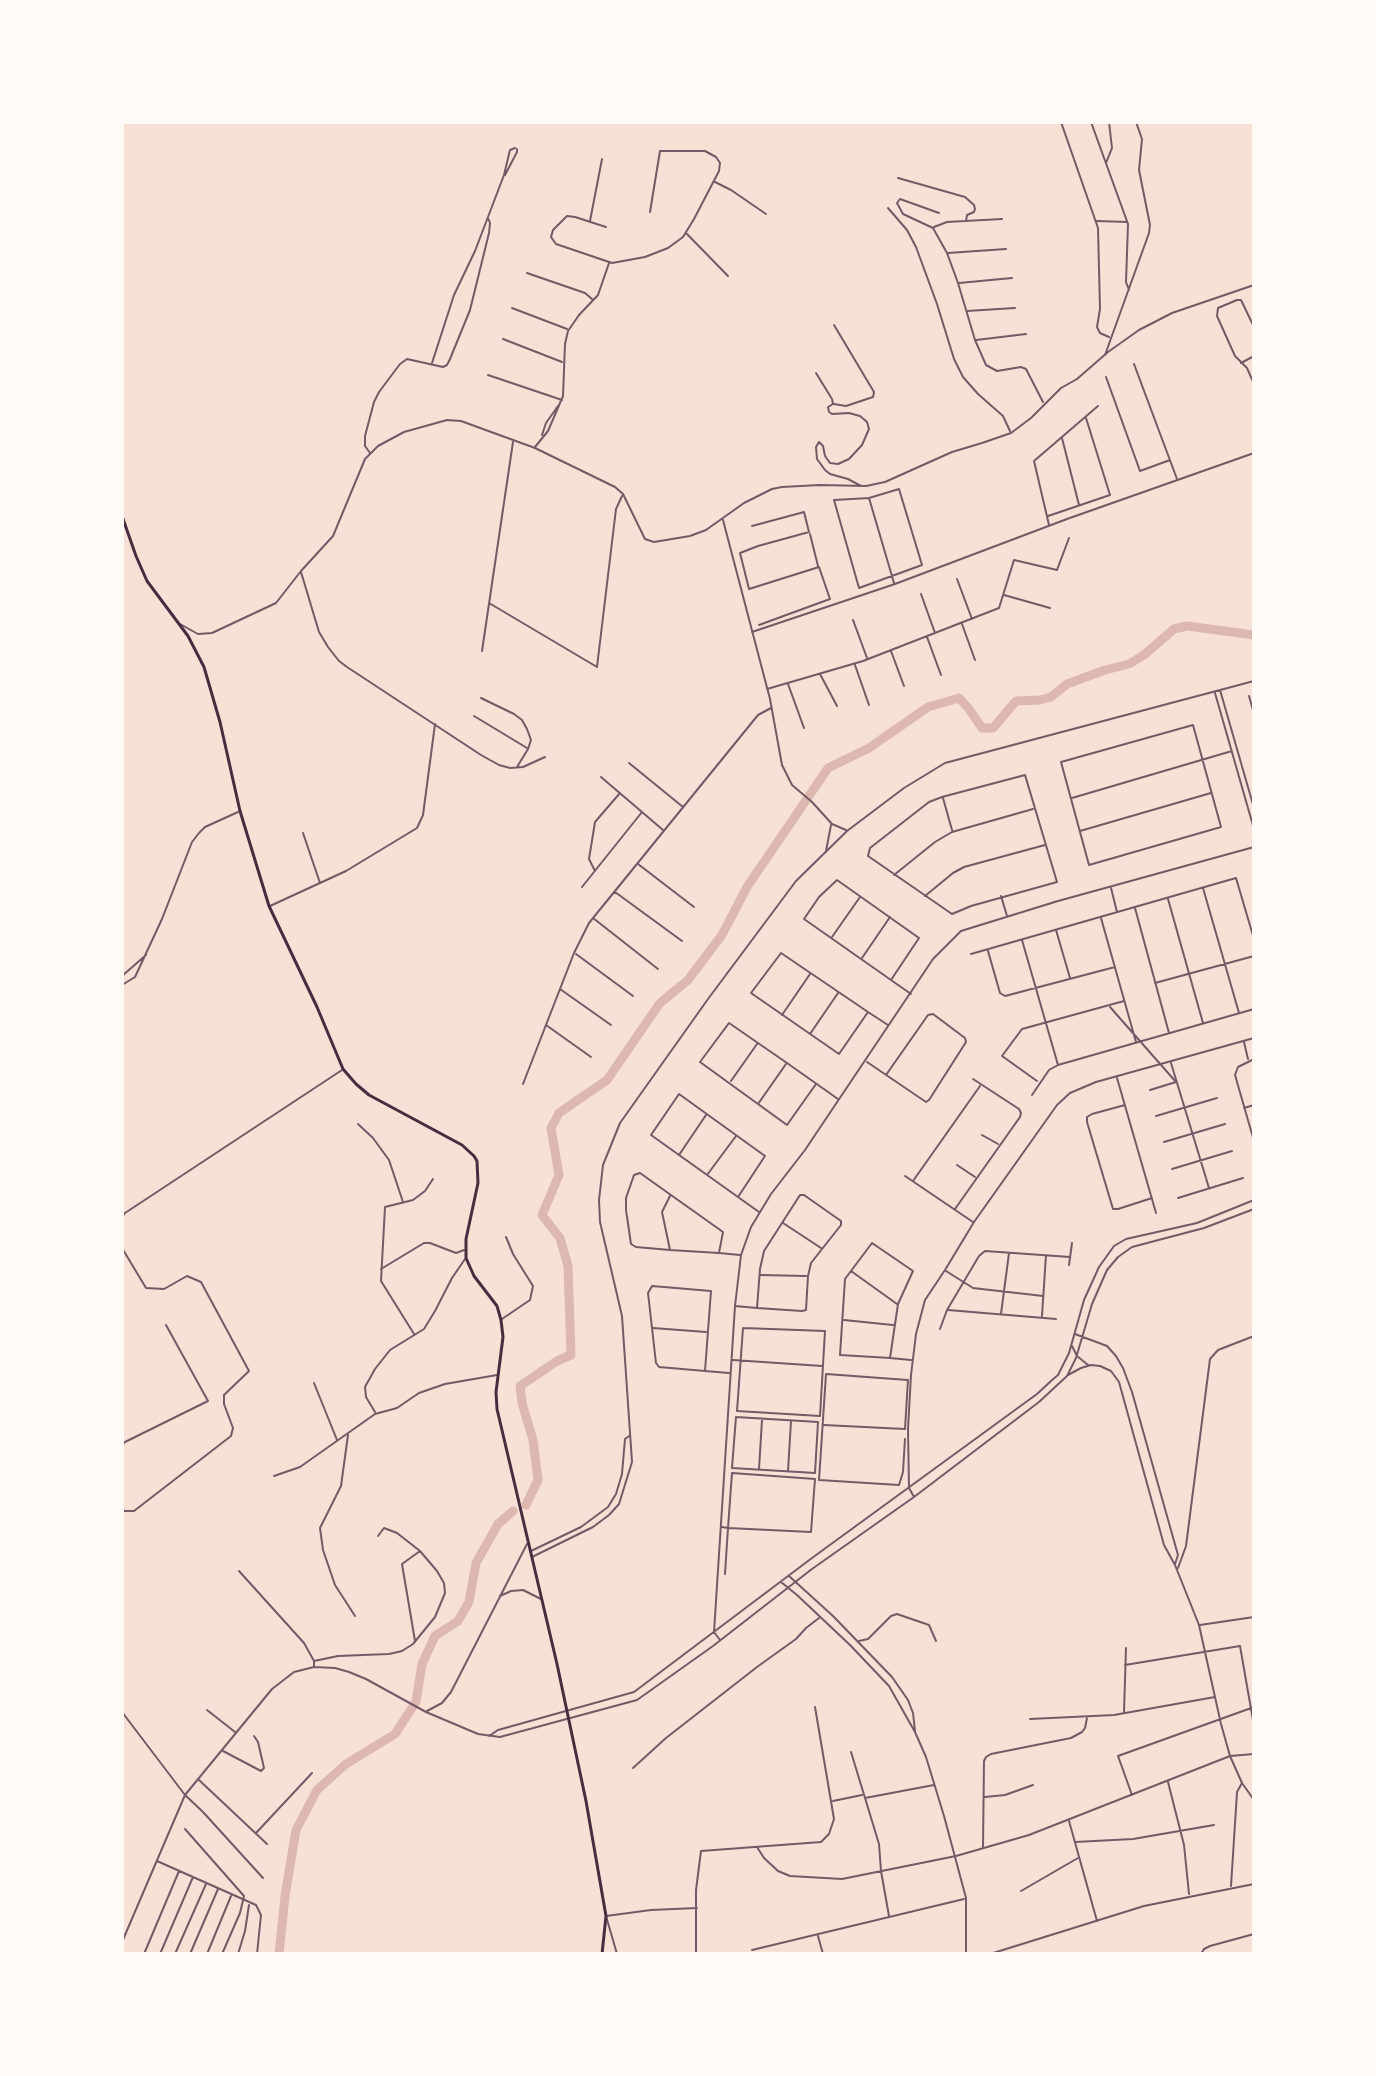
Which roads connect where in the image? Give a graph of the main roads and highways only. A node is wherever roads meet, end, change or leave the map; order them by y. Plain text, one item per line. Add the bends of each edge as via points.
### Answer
1 (122, 516) edge
2 (602, 1954) edge

1 - 2 main road via 147,581 197,651 209,681 269,906 343,1069 369,1095 462,1145 479,1168 466,1258 501,1320 497,1409 586,1801 606,1916

